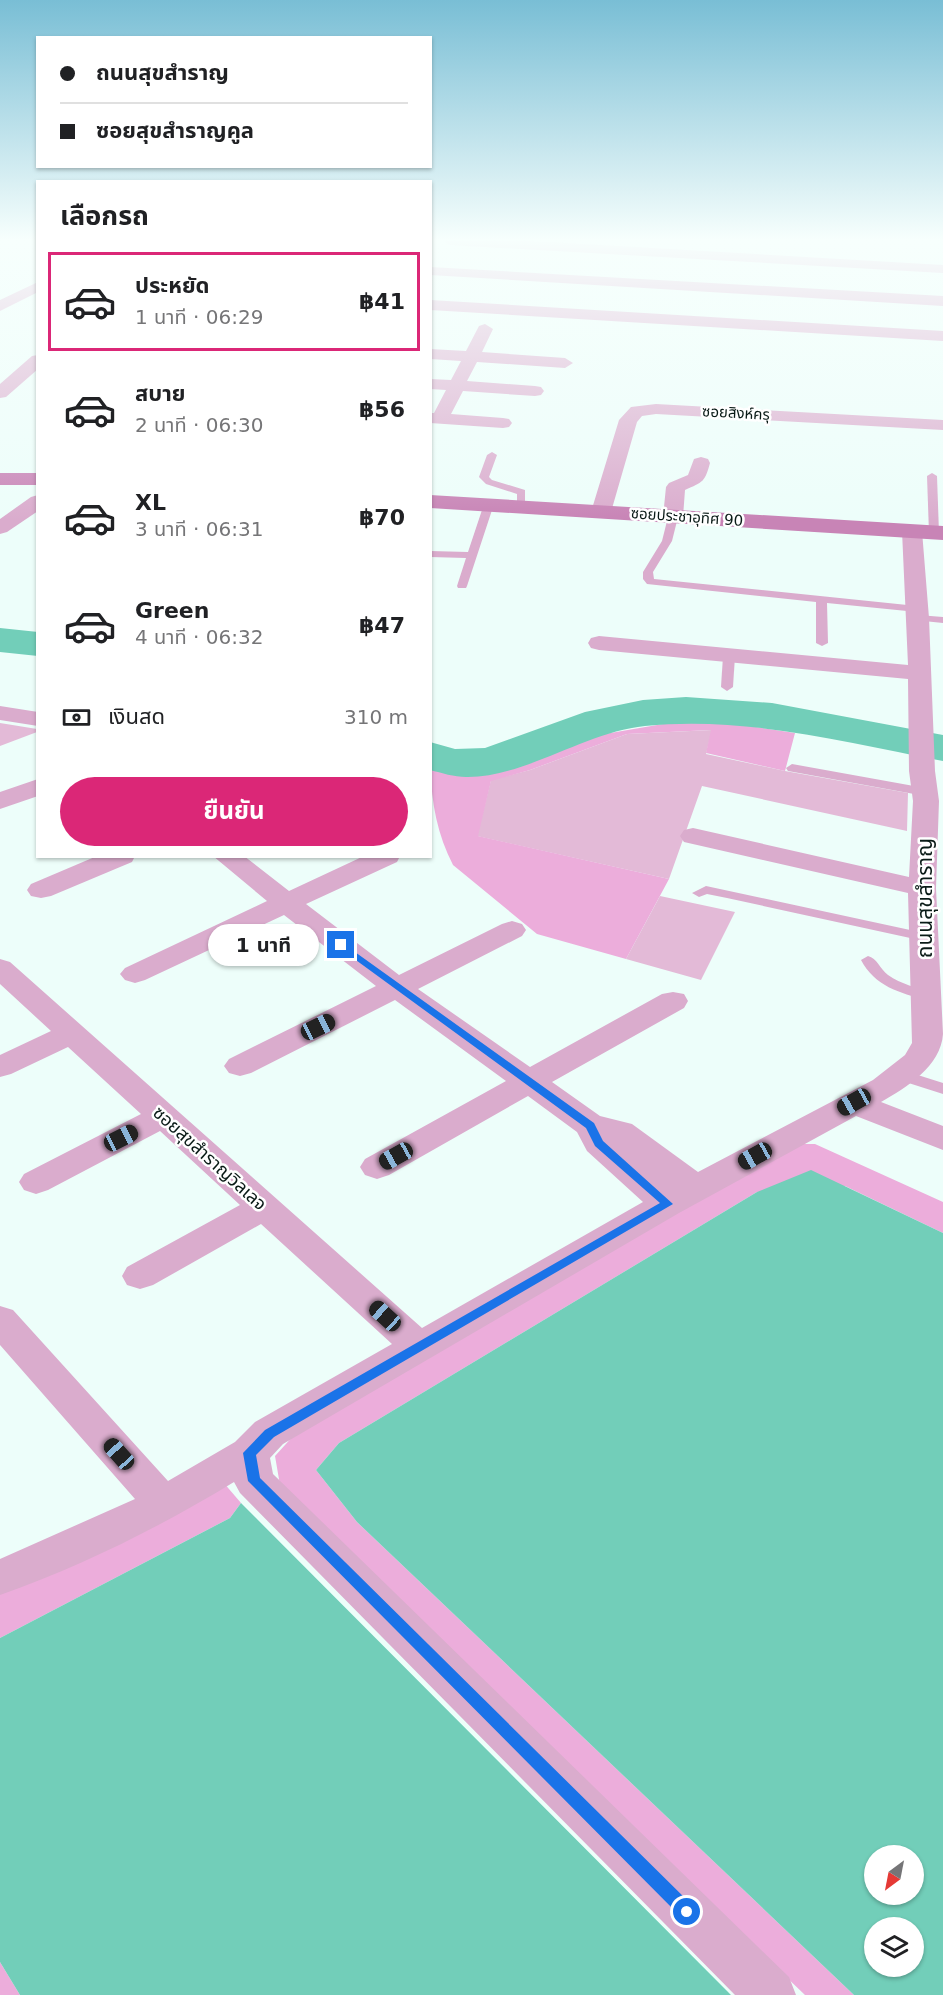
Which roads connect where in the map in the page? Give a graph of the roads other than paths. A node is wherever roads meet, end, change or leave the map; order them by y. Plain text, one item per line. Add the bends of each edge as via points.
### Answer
1 (487, 334) edge
2 (432, 354) edge
3 (470, 357) junction
4 (36, 362) edge
5 (565, 363) dead end
6 (432, 384) edge
7 (455, 386) junction
8 (535, 391) dead end
9 (0, 393) edge
10 (435, 418) edge
11 (503, 423) dead end
12 (943, 425) edge
13 (492, 455) dead end
14 (701, 463) dead end
15 (932, 476) dead end
16 (0, 478) edge
17 (36, 479) edge
18 (432, 501) edge
19 (36, 502) edge
20 (489, 504) junction
21 (522, 507) junction
22 (602, 512) junction
23 (673, 517) junction
24 (0, 528) edge
25 (930, 532) edge
26 (432, 554) edge
27 (470, 555) junction
28 (462, 586) dead end
29 (821, 600) junction
30 (917, 614) junction
31 (943, 620) edge
32 (822, 643) dead end
33 (599, 644) dead end
34 (729, 656) junction
35 (919, 673) junction
36 (727, 687) dead end
37 (0, 713) edge
38 (36, 719) edge
39 (792, 768) dead end
40 (36, 788) edge
41 (929, 793) edge
42 (0, 801) edge
43 (693, 836) dead end
44 (117, 858) edge
45 (229, 858) edge
46 (383, 858) edge
47 (41, 890) dead end
48 (699, 893) dead end
49 (285, 903) junction
50 (512, 930) dead end
51 (930, 944) edge
52 (868, 960) dead end
53 (0, 968) edge
54 (135, 974) dead end
55 (396, 987) junction
56 (673, 1001) dead end
57 (71, 1033) junction
58 (240, 1066) dead end
59 (0, 1067) edge
60 (902, 1075) junction
61 (528, 1082) junction
62 (943, 1089) edge
63 (854, 1102) junction
64 (164, 1116) junction
65 (943, 1139) edge
66 (377, 1167) dead end
67 (36, 1182) dead end
68 (682, 1196) junction
69 (263, 1207) junction
70 (140, 1276) dead end
71 (0, 1320) edge
72 (420, 1348) junction
73 (249, 1453) junction
74 (164, 1504) junction
75 (0, 1577) edge
76 (771, 1995) edge

1 - 3 street
2 - 3 street
3 - 5 street
3 - 7 street
4 - 9 street
6 - 7 street
7 - 8 street
7 - 10 street
10 - 11 street
12 - 22 street, ซอยสิงห์ครุ via 687,410 637,411 628,420
13 - 21 lane via 484,477 522,492
14 - 23 street via 697,478 676,487
15 - 25 lane
16 - 17 street
18 - 20 street, ซอยประชาอุทิศ 90
19 - 24 street
20 - 21 street, ซอยประชาอุทิศ 90
20 - 27 lane
21 - 22 street, ซอยประชาอุทิศ 90
22 - 23 street, ซอยประชาอุทิศ 90
23 - 25 street, ซอยประชาอุทิศ 90
23 - 29 lane via 667,541 648,572 651,582
25 - 30 street, ถนนสุขสำราญ
26 - 27 lane
27 - 28 lane
29 - 30 lane
29 - 32 lane
30 - 31 lane
30 - 35 street, ถนนสุขสำราญ
33 - 34 street
34 - 35 street
34 - 36 lane
35 - 41 street, ถนนสุขสำราญ
37 - 38 street
39 - 41 lane
40 - 42 street
41 - 51 street, ถนนสุขสำราญ
43 - 51 street
44 - 47 street
45 - 49 street
46 - 49 street
48 - 51 lane via 706,890 727,894
49 - 54 street
49 - 55 street
50 - 55 street
51 - 52 lane via 897,986 882,978
51 - 60 street, ถนนสุขสำราญ via 927,1043 917,1061
53 - 57 street, ซอยสุขสำราญวิลเลจ
55 - 58 street
55 - 61 street
56 - 61 street
57 - 59 street
57 - 64 street, ซอยสุขสำราญวิลเลจ
60 - 62 lane
60 - 63 street, ถนนสุขสำราญ
61 - 66 street
61 - 68 street via 590,1125 620,1132
63 - 65 street
63 - 68 street, ถนนสุขสำราญ
64 - 67 street
64 - 69 street, ซอยสุขสำราญวิลเลจ
68 - 72 street, ถนนสุขสำราญ
69 - 70 street
69 - 72 street, ซอยสุขสำราญวิลเลจ
71 - 74 street
72 - 73 street, ถนนสุขสำราญ via 269,1433
73 - 74 street, ถนนสุขสำราญ
73 - 76 street via 254,1481
74 - 75 street, ถนนสุขสำราญ

